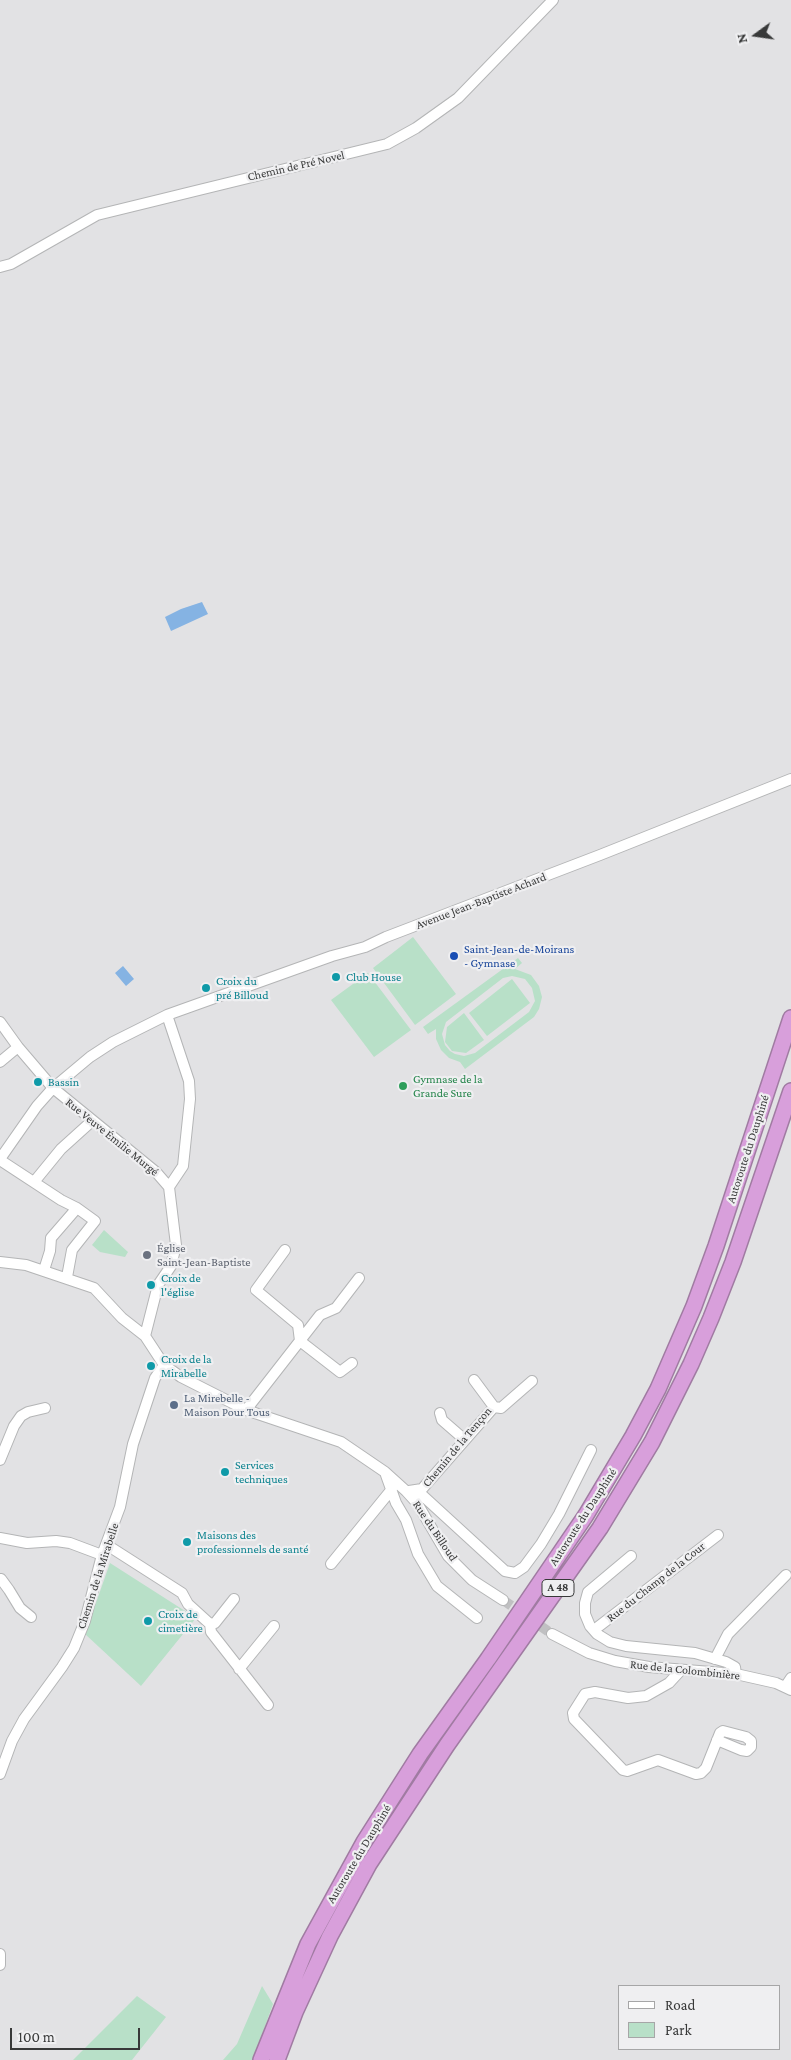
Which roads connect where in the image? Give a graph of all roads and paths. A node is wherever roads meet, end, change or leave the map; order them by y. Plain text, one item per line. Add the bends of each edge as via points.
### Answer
1 (553, 0) edge
2 (0, 267) edge
3 (791, 779) edge
4 (167, 1014) junction
5 (791, 1018) edge
6 (0, 1022) edge
7 (18, 1047) junction
8 (0, 1062) edge
9 (53, 1088) junction
10 (791, 1091) edge
11 (92, 1121) junction
12 (0, 1160) edge
13 (34, 1182) junction
14 (169, 1187) junction
15 (77, 1208) junction
16 (285, 1250) dead end
17 (0, 1262) edge
18 (44, 1270) junction
19 (67, 1277) junction
20 (359, 1278) dead end
21 (145, 1336) junction
22 (300, 1341) junction
23 (352, 1363) dead end
24 (164, 1365) junction
25 (474, 1380) dead end
26 (532, 1381) dead end
27 (494, 1407) junction
28 (45, 1408) dead end
29 (246, 1410) junction
30 (440, 1413) dead end
31 (464, 1440) junction
32 (591, 1450) dead end
33 (0, 1460) edge
34 (385, 1472) junction
35 (392, 1489) junction
36 (406, 1491) junction
37 (718, 1535) dead end
38 (0, 1538) edge
39 (107, 1545) junction
40 (102, 1555) junction
41 (631, 1556) dead end
42 (331, 1564) dead end
43 (0, 1570) edge
44 (786, 1575) dead end
45 (0, 1580) edge
46 (234, 1598) dead end
47 (503, 1600) tunnel mouth
48 (31, 1618) dead end
49 (477, 1618) dead end
50 (210, 1624) junction
51 (274, 1626) dead end
52 (594, 1630) junction
53 (552, 1634) tunnel mouth
54 (715, 1659) junction
55 (238, 1669) junction
56 (681, 1670) junction
57 (736, 1674) junction
58 (789, 1685) edge
59 (268, 1705) dead end
60 (717, 1740) dead end
61 (0, 1774) edge
62 (0, 1954) edge
63 (0, 1965) edge
64 (261, 2060) edge
65 (277, 2060) edge

1 - 2 street, Chemin de Pré Novel via 458,98 387,144 97,215
3 - 4 street, Avenue Jean-Baptiste Achard via 365,948 332,956
4 - 9 street, Avenue Jean-Baptiste Achard via 113,1042
4 - 14 street via 189,1081 190,1099 184,1166
5 - 64 highway, Autoroute du Dauphiné / A 48 via 716,1246 658,1389 586,1515 420,1754 364,1842 308,1944
6 - 7 street, Rue Veuve Émilie Murgé
7 - 8 street
7 - 9 street, Rue Veuve Émilie Murgé
9 - 11 street, Rue Veuve Émilie Murgé
9 - 12 street, Avenue Jean-Baptiste Achard
10 - 65 highway, Autoroute du Dauphiné / A 48 via 711,1318 652,1442 600,1528 442,1753 369,1864 326,1944
11 - 13 street via 61,1149
11 - 14 street, Rue Veuve Émilie Murgé via 156,1172
12 - 13 street
13 - 15 street
14 - 21 street via 176,1245 171,1266 158,1284
15 - 18 street via 51,1238
15 - 19 street via 95,1221 72,1250
16 - 22 street via 256,1290 298,1325
17 - 18 street via 26,1264
18 - 19 street
19 - 21 street via 94,1288 122,1318
20 - 22 street via 336,1308 320,1315
21 - 24 street
22 - 23 street via 340,1372
22 - 29 street
24 - 29 street
24 - 39 street, Chemin de la Mirabelle via 155,1378 132,1444 120,1507
25 - 27 street, Chemin de la Tençon
26 - 27 street via 501,1408
27 - 31 street, Chemin de la Tençon
28 - 33 street via 21,1416
29 - 34 street, Rue du Billoud via 341,1442
30 - 31 street via 442,1420
31 - 36 street, Chemin de la Tençon via 422,1489
32 - 36 street, Chemin de la Tençon via 541,1544 524,1567 514,1573 505,1571 422,1495
34 - 35 street
34 - 36 street, Rue du Billoud
35 - 42 street
35 - 49 street via 418,1554 438,1586
36 - 47 street, Rue du Billoud via 417,1503 448,1556 472,1580
37 - 52 street, Rue du Champ de la Cour
38 - 40 street via 27,1543 70,1543
39 - 40 street, Chemin de la Mirabelle
39 - 50 street via 182,1593 188,1604
40 - 61 street, Chemin de la Mirabelle via 85,1621 74,1648 24,1719
41 - 52 street, Rue du Champ de la Cour via 588,1592 585,1614
43 - 45 street
44 - 54 street via 728,1634
45 - 48 street
46 - 50 street via 215,1623
50 - 55 street via 211,1632
51 - 55 street
52 - 54 street, Rue du Champ de la Cour via 610,1642
53 - 56 street, Rue de la Colombinière via 589,1653 614,1661
54 - 57 street, Rue du Champ de la Cour via 735,1667
55 - 59 street
56 - 57 street, Rue de la Colombinière
56 - 60 street via 669,1683 646,1696 628,1698 594,1692 585,1694 573,1713 574,1719 626,1771 658,1760 701,1773
57 - 58 street, Rue de la Colombinière
62 - 63 street

